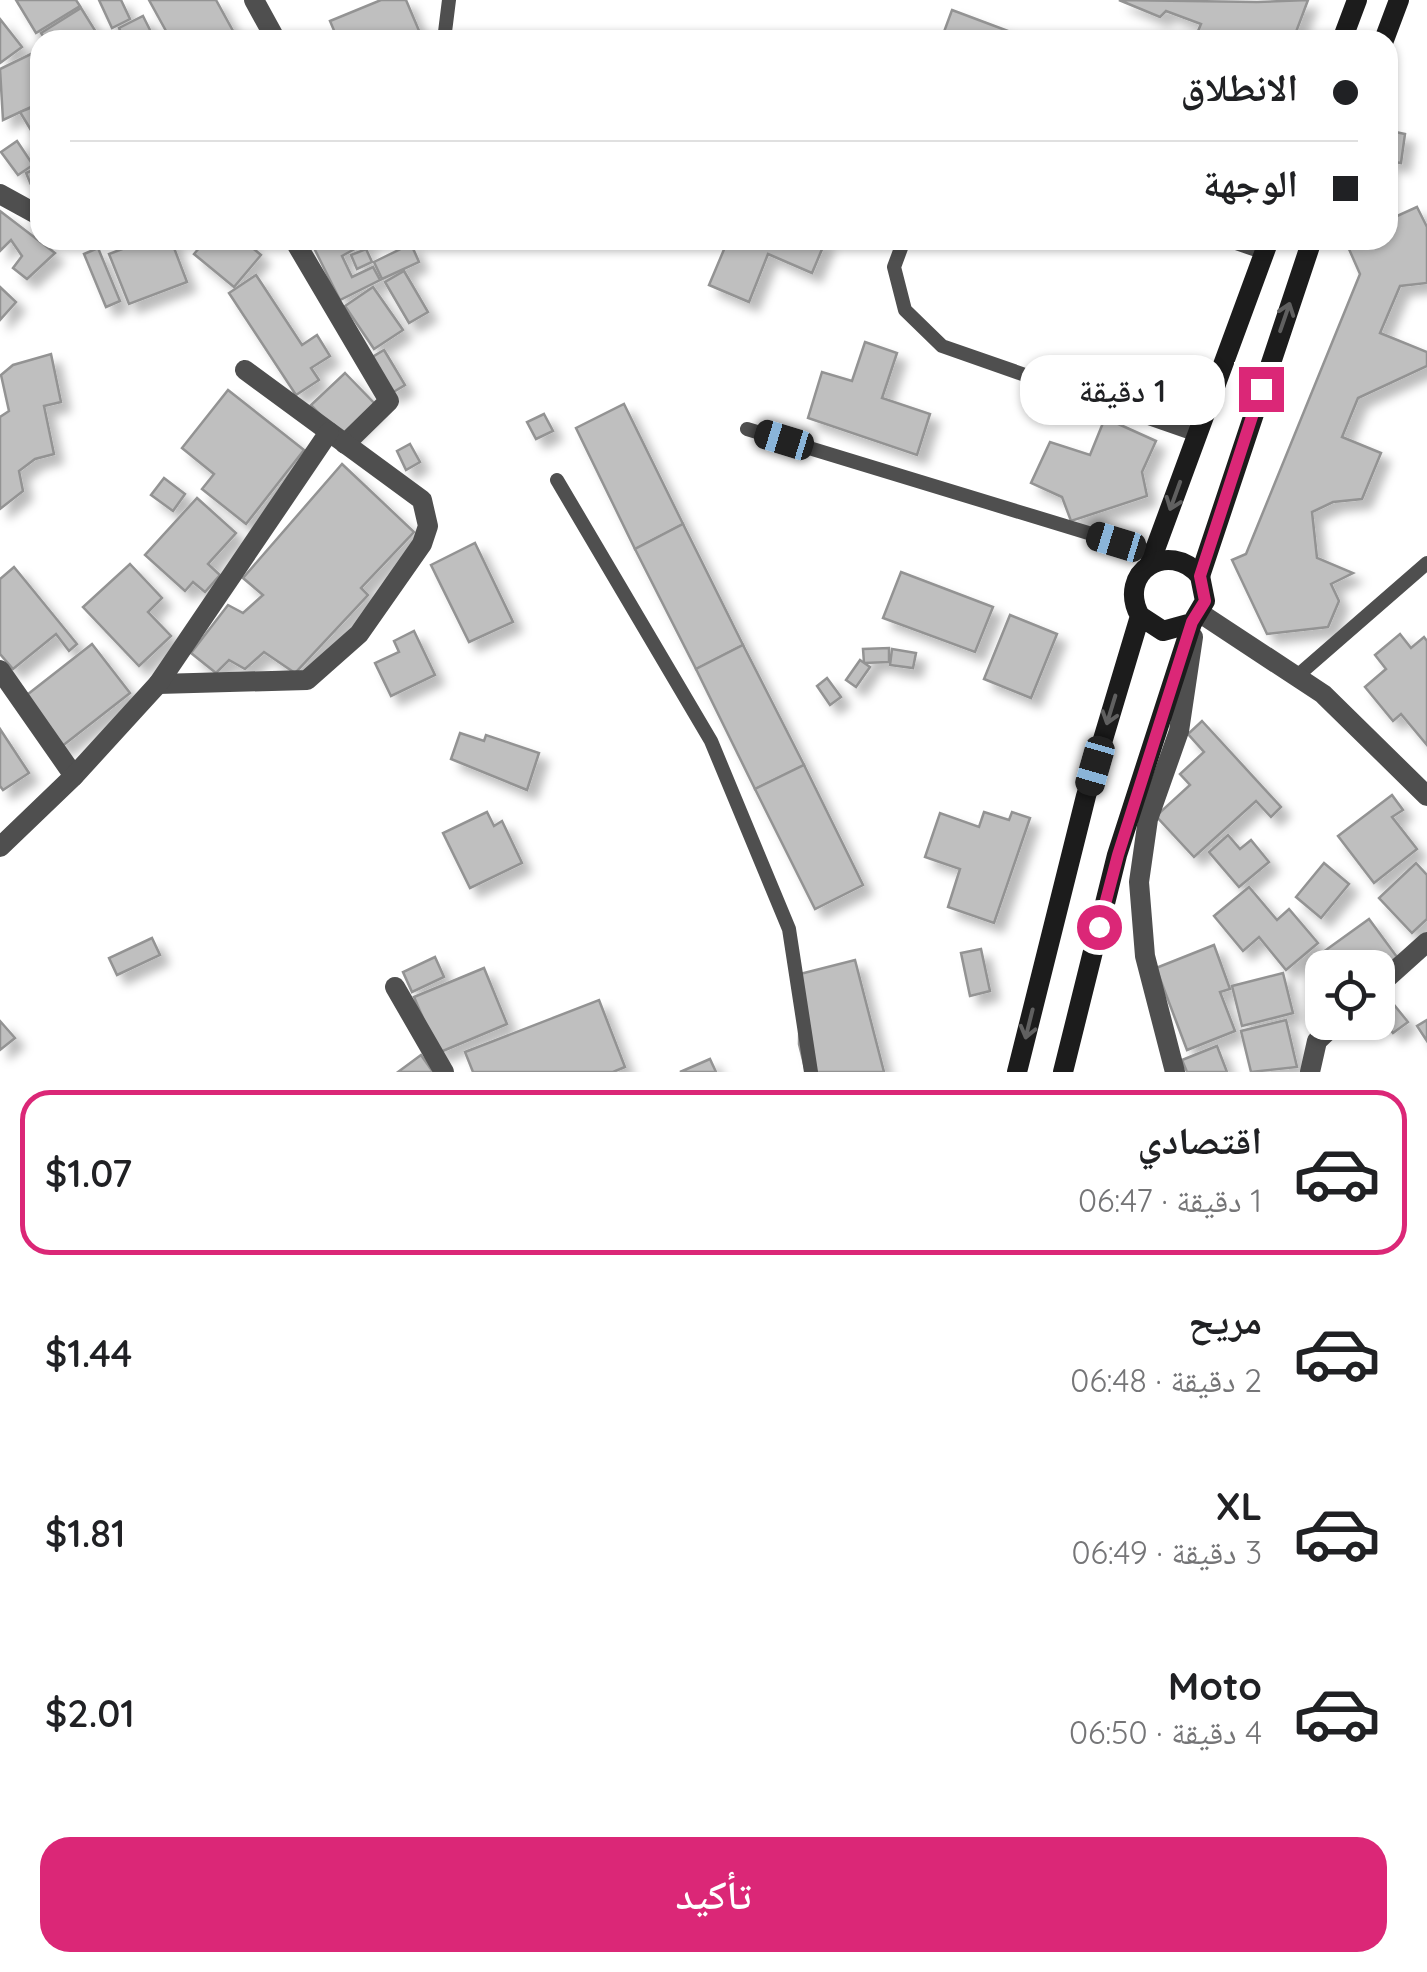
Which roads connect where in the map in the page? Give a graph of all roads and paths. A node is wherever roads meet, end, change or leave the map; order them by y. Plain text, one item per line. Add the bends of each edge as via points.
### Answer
1 (254, 0) edge
2 (449, 0) edge
3 (1357, 0) edge
4 (1399, 0) edge
5 (270, 30) edge
6 (445, 30) edge
7 (1346, 30) edge
8 (1388, 30) edge
9 (0, 194) edge
10 (30, 210) edge
11 (300, 250) edge
12 (900, 250) edge
13 (1266, 250) edge
14 (1309, 250) edge
15 (244, 370) dead end
16 (747, 429) dead end
17 (1197, 435) junction
18 (337, 438) junction
19 (557, 480) dead end
20 (1152, 558) junction
21 (1427, 563) edge
22 (1200, 576) junction
23 (1140, 616) junction
24 (1196, 618) junction
25 (0, 670) edge
26 (1296, 676) junction
27 (158, 684) junction
28 (74, 776) junction
29 (1427, 796) edge
30 (0, 847) edge
31 (1427, 942) edge
32 (1395, 971) edge
33 (395, 987) dead end
34 (1318, 1040) edge
35 (444, 1072) edge
36 (811, 1072) edge
37 (1018, 1072) edge
38 (1063, 1072) edge
39 (1176, 1072) edge
40 (1310, 1072) edge

1 - 5 street
2 - 6 lane
3 - 7 main road
4 - 8 main road
9 - 10 street
11 - 18 street via 388,401
12 - 17 lane via 894,266 906,310 942,346
13 - 17 main road
22 -> 14 main road
15 - 18 street
16 - 20 lane
17 -> 20 main road
18 - 27 street
18 - 27 street via 422,500 428,513 422,544 358,634 307,680
19 - 36 lane via 711,741 789,929
20 - 22 main road via 1180,560
20 - 23 main road via 1133,586
21 - 26 lane
22 - 24 main road via 1205,601
23 - 24 main road via 1163,631
23 -> 37 main road via 1086,796
24 - 26 street
24 - 38 main road via 1118,855
24 - 39 street via 1179,731 1148,819 1138,882 1145,956
25 - 28 street
26 - 29 street
27 - 28 street
28 - 30 street
31 - 32 street
33 - 35 street
34 - 40 street

